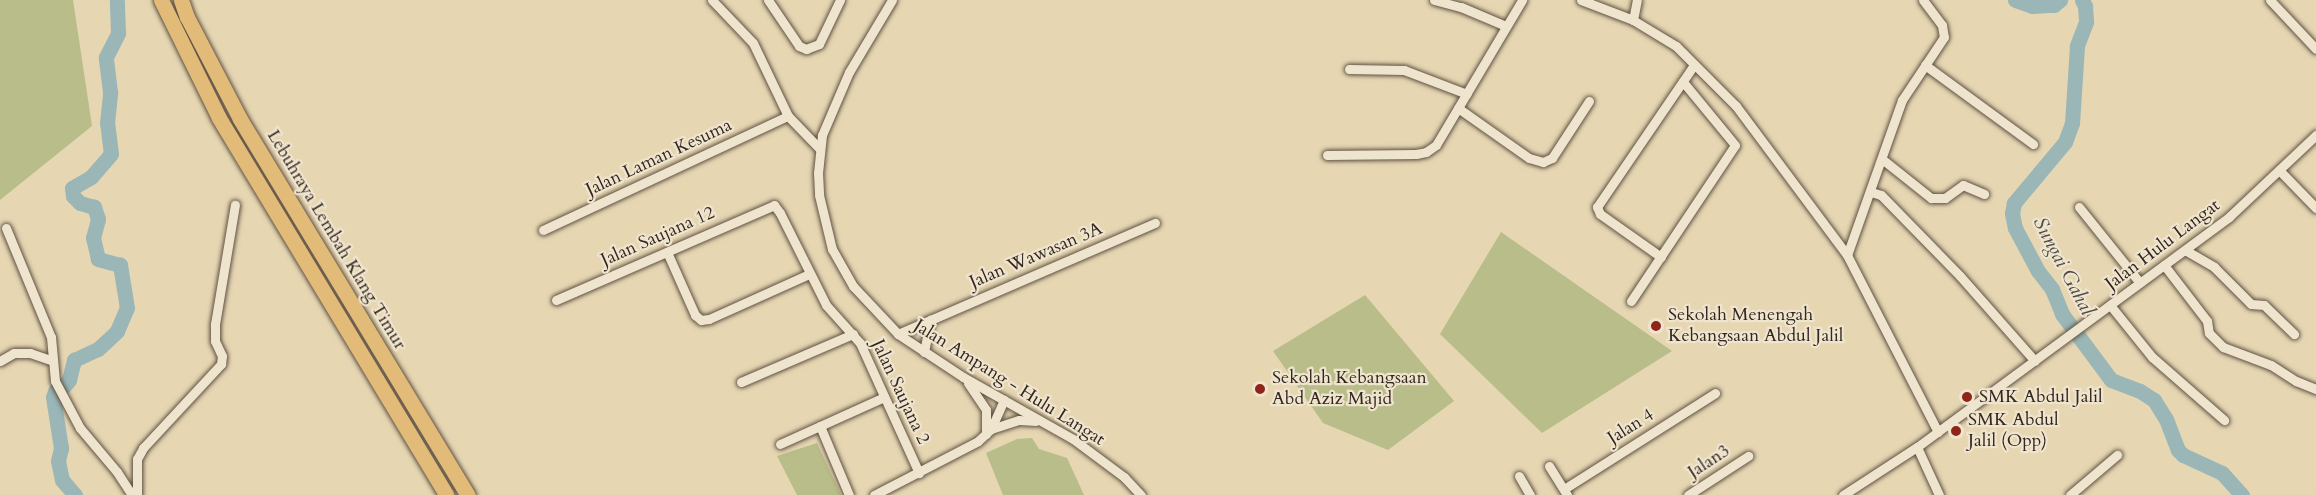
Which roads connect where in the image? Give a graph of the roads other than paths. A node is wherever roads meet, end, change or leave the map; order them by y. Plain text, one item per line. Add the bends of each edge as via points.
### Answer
1 (161, 0) edge
2 (181, 0) edge
3 (712, 0) edge
4 (768, 0) edge
5 (840, 0) edge
6 (1434, 0) edge
7 (1522, 0) edge
8 (1581, 0) edge
9 (1637, 0) edge
10 (1923, 0) edge
11 (2270, 0) edge
12 (888, 1) edge
13 (1633, 20) junction
14 (1506, 26) junction
15 (2316, 48) edge
16 (1694, 64) junction
17 (1925, 65) junction
18 (1349, 69) dead end
19 (1683, 82) junction
20 (1467, 94) junction
21 (1589, 101) dead end
22 (1458, 108) junction
23 (788, 116) junction
24 (2313, 138) edge
25 (2033, 144) dead end
26 (819, 148) junction
27 (2316, 150) edge
28 (1327, 155) dead end
29 (1882, 159) junction
30 (2279, 170) junction
31 (1871, 192) junction
32 (1984, 194) dead end
33 (235, 205) dead end
34 (774, 206) joint
35 (2079, 207) dead end
36 (2316, 208) edge
37 (1155, 223) dead end
38 (6, 228) dead end
39 (543, 230) dead end
40 (2185, 250) junction
41 (667, 252) junction
42 (1847, 255) junction
43 (1661, 256) junction
44 (2164, 265) junction
45 (809, 274) junction
46 (2140, 283) junction
47 (556, 300) dead end
48 (1631, 301) dead end
49 (2110, 305) junction
50 (930, 320) junction
51 (898, 333) junction
52 (853, 334) junction
53 (2294, 334) dead end
54 (924, 352) junction
55 (0, 361) edge
56 (53, 361) junction
57 (2035, 361) junction
58 (963, 377) junction
59 (741, 382) dead end
60 (2316, 389) edge
61 (1715, 393) dead end
62 (884, 397) junction
63 (1004, 400) junction
64 (2224, 420) dead end
65 (1042, 422) junction
66 (820, 426) junction
67 (989, 432) junction
68 (1938, 432) junction
69 (780, 444) dead end
70 (1917, 447) junction
71 (2117, 455) dead end
72 (1748, 456) dead end
73 (1549, 466) dead end
74 (919, 473) junction
75 (1519, 476) dead end
76 (887, 492) edge
77 (1565, 492) edge
78 (132, 495) edge
79 (137, 495) edge
80 (446, 495) edge
81 (468, 495) edge
82 (849, 495) edge
83 (874, 495) edge
84 (1141, 495) edge
85 (1530, 495) edge
86 (1688, 495) edge
87 (1843, 495) edge
88 (1939, 495) edge
89 (2070, 495) edge

1 - 80 highway, Lebuhraya Lembah Klang Timur via 219,118
2 - 81 highway, Lebuhraya Lembah Klang Timur via 240,119
3 - 23 street via 753,43
4 - 5 street via 799,46 806,49 819,44
6 - 14 street
7 - 14 street
8 - 13 street
9 - 13 street
10 - 17 street via 1944,31 1941,44
11 - 15 street
12 - 26 street, Jalan Ampang - Hulu Langat via 836,99
13 - 16 street via 1676,46
14 - 20 street
16 - 19 street
16 - 42 street via 1736,106
17 - 25 street
17 - 29 street via 1902,100
18 - 20 street via 1404,70
19 - 43 street via 1736,144
19 - 43 street via 1597,207 1600,214
20 - 22 street
21 - 22 street via 1552,158 1543,162 1529,158
22 - 28 street via 1436,146 1426,152
23 - 26 street
23 - 39 street, Jalan Laman Kesuma
24 - 27 street
24 - 30 street, Jalan Hulu Langat
26 - 51 street, Jalan Ampang - Hulu Langat via 819,195 832,249 853,286
29 - 31 street
29 - 32 street via 1931,198 1945,198 1963,184
30 - 36 street
30 - 40 street, Jalan Hulu Langat via 2229,217
31 - 42 street
31 - 57 street via 1881,195 1960,276
33 - 79 street via 215,324 221,364 143,448 137,459
34 - 41 street, Jalan Saujana 12
34 - 45 street, Jalan Saujana 2
35 - 46 street
37 - 50 street, Jalan Wawasan 3A
38 - 56 street via 51,337
40 - 44 street, Jalan Hulu Langat
40 - 53 street via 2214,267 2252,303 2264,305
41 - 45 street via 694,315 701,320
41 - 47 street, Jalan Saujana 12
42 - 68 street
43 - 48 street
44 - 46 street, Jalan Hulu Langat
44 - 60 street via 2208,321 2209,333 2223,346
45 - 52 street, Jalan Saujana 2 via 826,305
46 - 49 street, Jalan Hulu Langat
49 - 57 street, Jalan Hulu Langat
49 - 64 street via 2152,357
50 - 51 street, Jalan Wawasan 3A
50 - 54 street
51 - 54 street, Jalan Ampang - Hulu Langat
52 - 59 street
52 - 62 street, Jalan Saujana 2
54 - 58 street, Jalan Ampang - Hulu Langat
55 - 56 street via 14,353 30,353
56 - 78 street via 55,381 80,428
57 - 68 street, Jalan Hulu Langat
58 - 63 street, Jalan Ampang - Hulu Langat
58 - 67 street via 986,410
61 - 77 street, Jalan 4
62 - 66 street
62 - 74 street, Jalan Saujana 2
63 - 65 street, Jalan Ampang - Hulu Langat
63 - 67 street
65 - 67 street via 1019,420
65 - 84 street, Jalan Ampang - Hulu Langat via 1073,439 1124,477
66 - 69 street
66 - 82 street
67 - 74 street via 967,449
68 - 70 street, Jalan Hulu Langat
70 - 87 street, Jalan Hulu Langat
70 - 88 street
71 - 89 street
72 - 86 street, Jalan3
73 - 77 street
74 - 76 street
75 - 85 street
76 - 83 street

